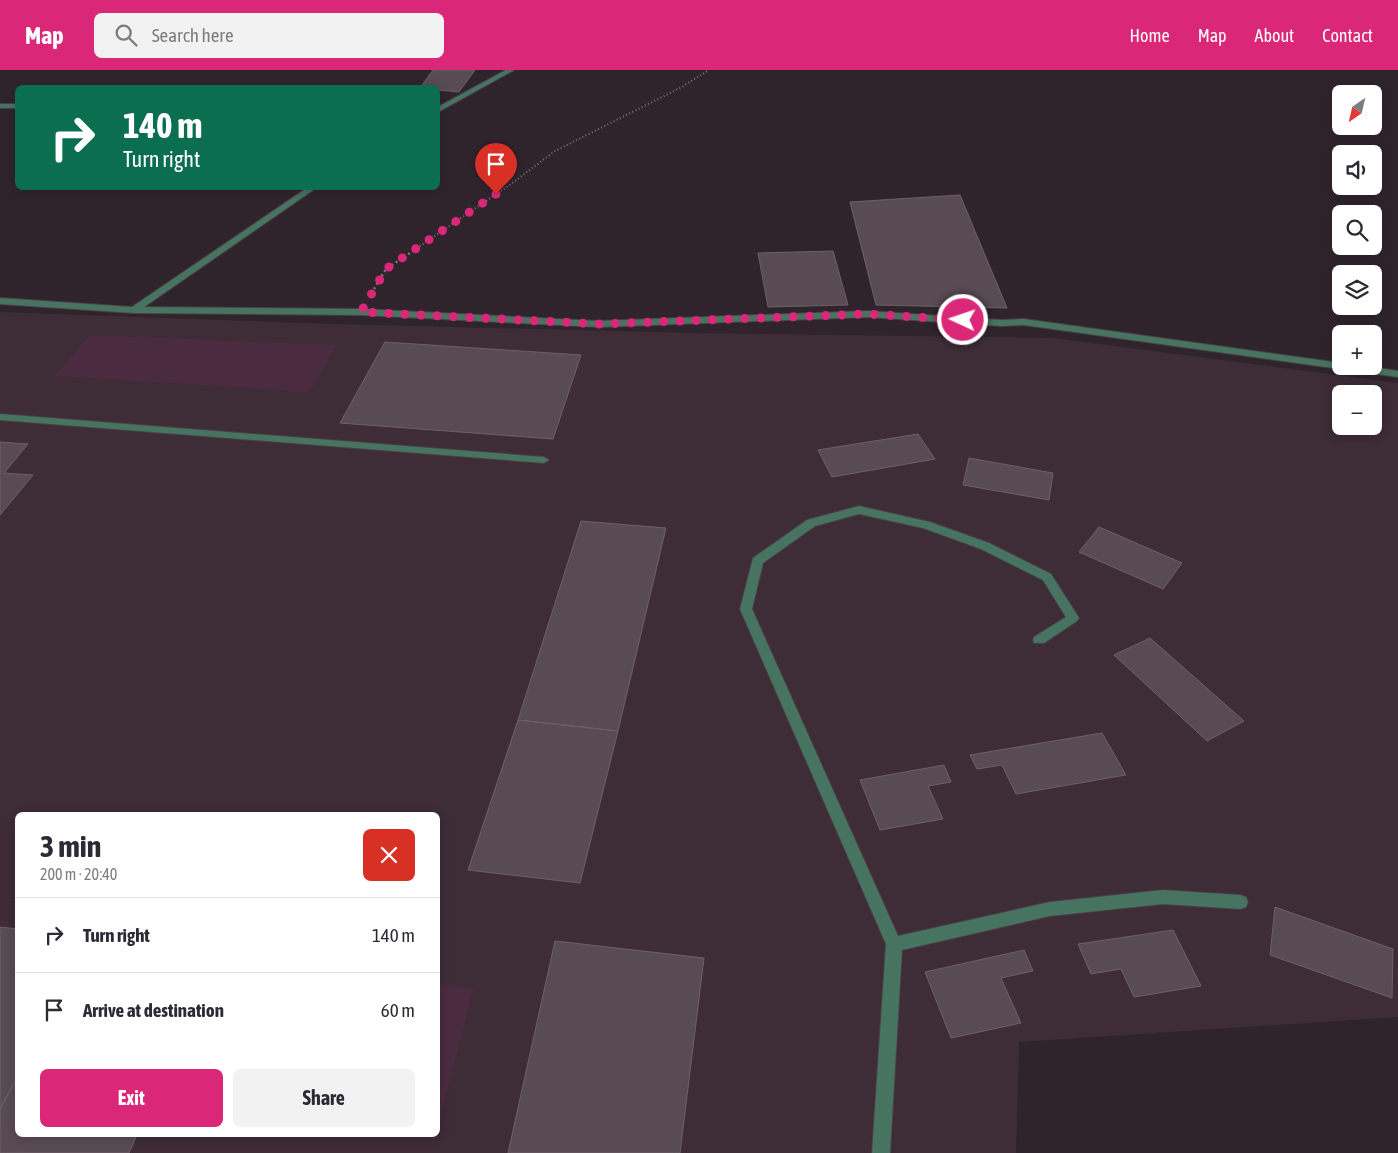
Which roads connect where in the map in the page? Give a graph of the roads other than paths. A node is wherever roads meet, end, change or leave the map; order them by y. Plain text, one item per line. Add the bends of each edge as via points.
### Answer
1 (511, 70) edge
2 (0, 106) edge
3 (15, 106) edge
4 (440, 109) edge
5 (309, 190) edge
6 (0, 301) edge
7 (134, 310) junction
8 (1332, 364) edge
9 (1382, 372) edge
10 (1398, 374) edge
11 (0, 417) edge
12 (544, 460) dead end
13 (1039, 640) dead end
14 (1240, 902) dead end
15 (894, 944) junction
16 (881, 1153) edge

1 - 4 street
2 - 3 street
5 - 7 street
6 - 7 street
7 - 8 street via 361,312 599,324 868,314 1024,322
9 - 10 street
11 - 12 street
13 - 15 street via 1073,618 1048,577 986,546 926,525 859,510 811,523 757,561 746,609
14 - 15 street via 1163,897 1050,909
15 - 16 street

